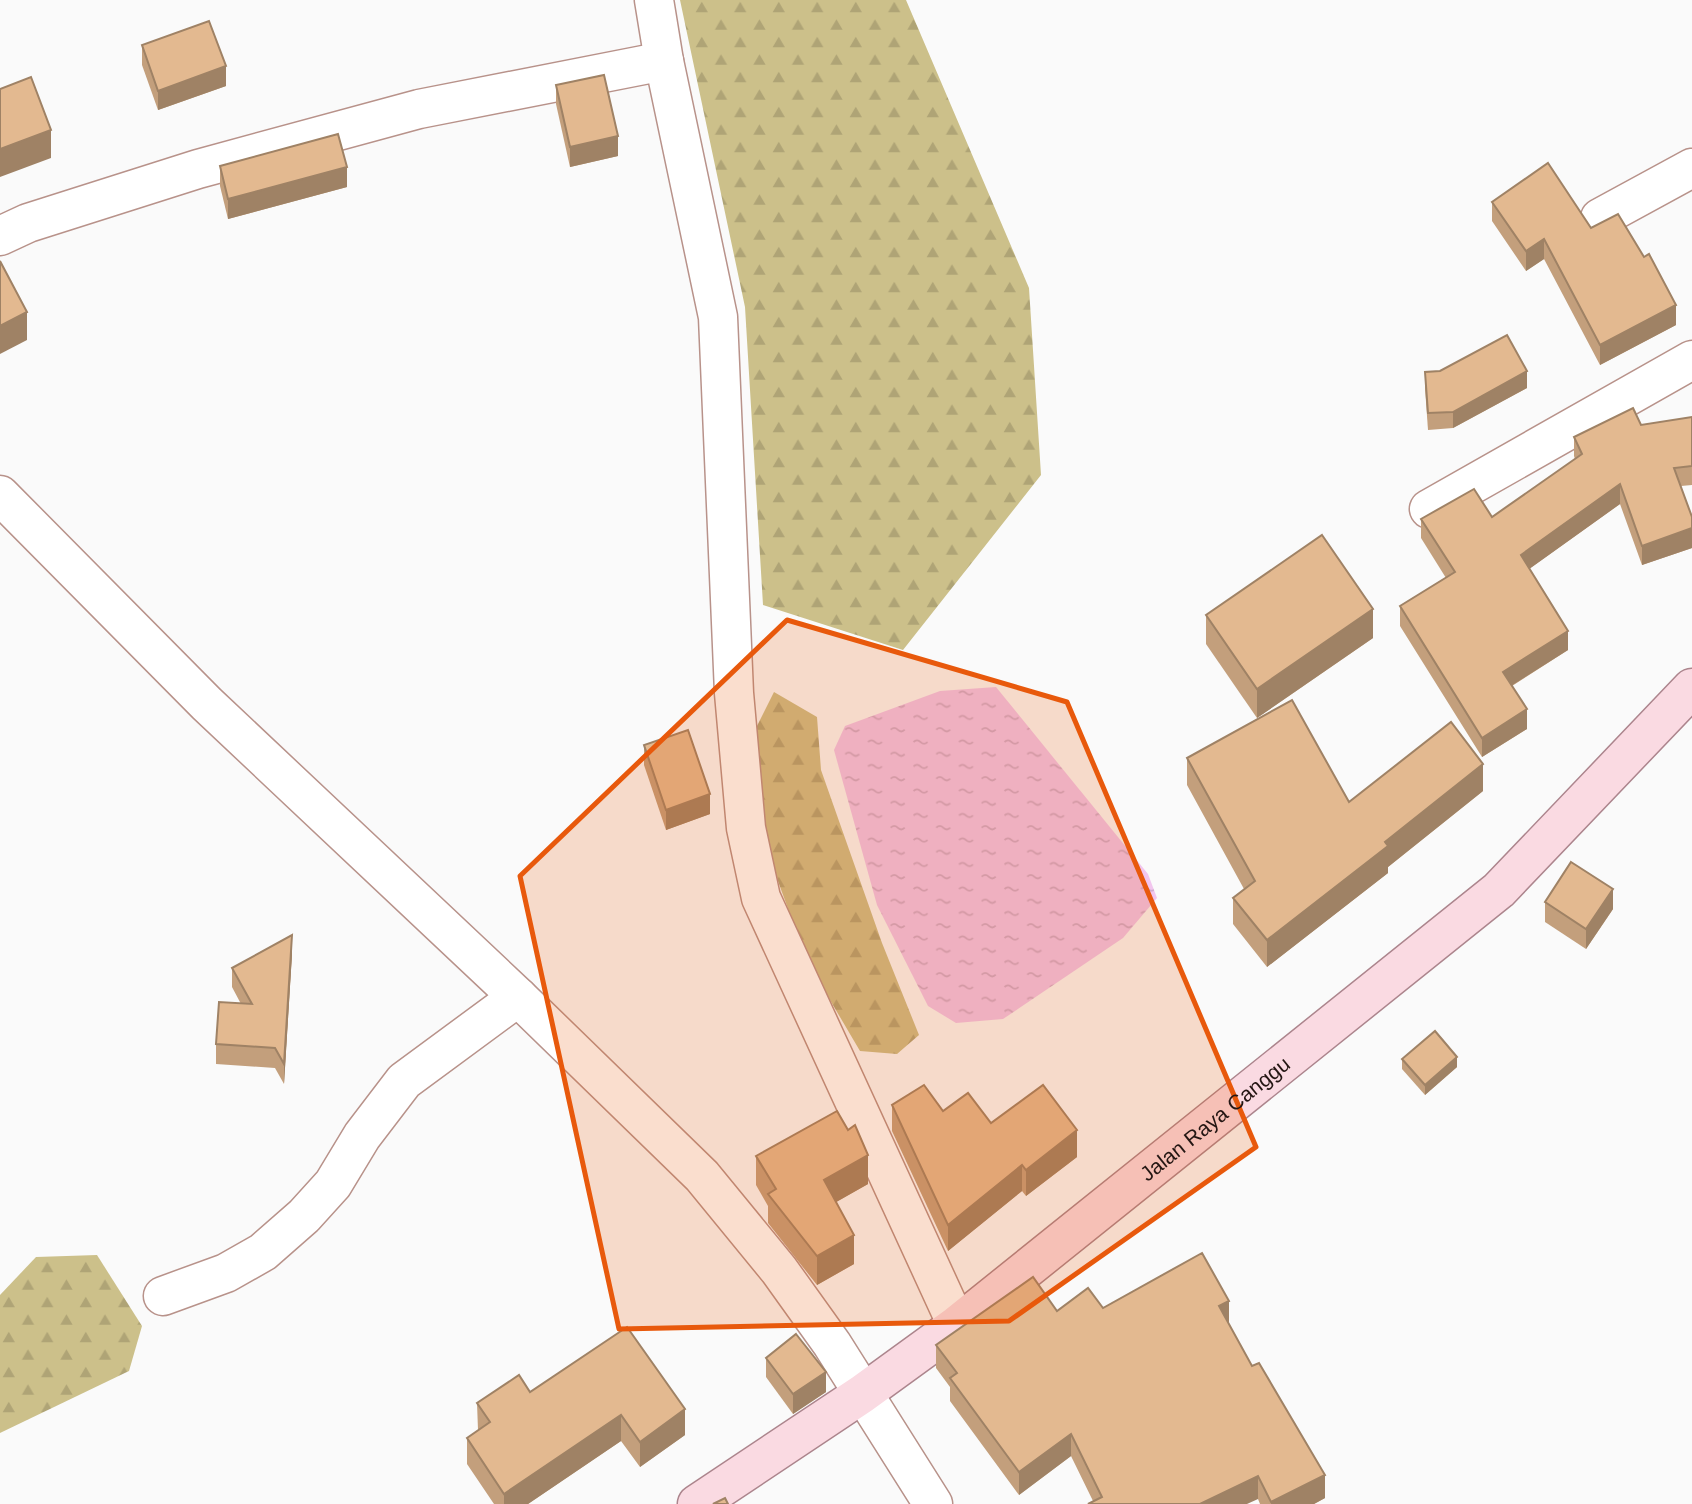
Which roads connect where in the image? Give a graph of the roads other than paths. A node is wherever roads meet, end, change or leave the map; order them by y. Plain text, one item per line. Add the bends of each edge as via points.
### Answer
1 (654, 0) edge
2 (664, 61) junction
3 (1692, 168) edge
4 (1600, 218) dead end
5 (0, 236) edge
6 (1692, 360) edge
7 (0, 495) edge
8 (1429, 509) dead end
9 (1692, 688) edge
10 (518, 997) junction
11 (163, 1296) dead end
12 (957, 1325) junction
13 (862, 1394) junction
14 (697, 1504) edge
15 (933, 1504) edge

1 - 2 street
2 - 5 street via 419,109 198,169
2 - 12 street via 718,317 734,693 746,828 761,898
3 - 4 street
6 - 8 street
7 - 10 street via 207,704
9 - 12 main road, Jalan Raya Canggu via 1499,890
10 - 11 street via 404,1081 333,1184 263,1252 226,1273
10 - 13 street via 702,1177 779,1270
12 - 13 main road, Jalan Raya Canggu
13 - 14 main road, Jalan Raya Canggu
13 - 15 street

